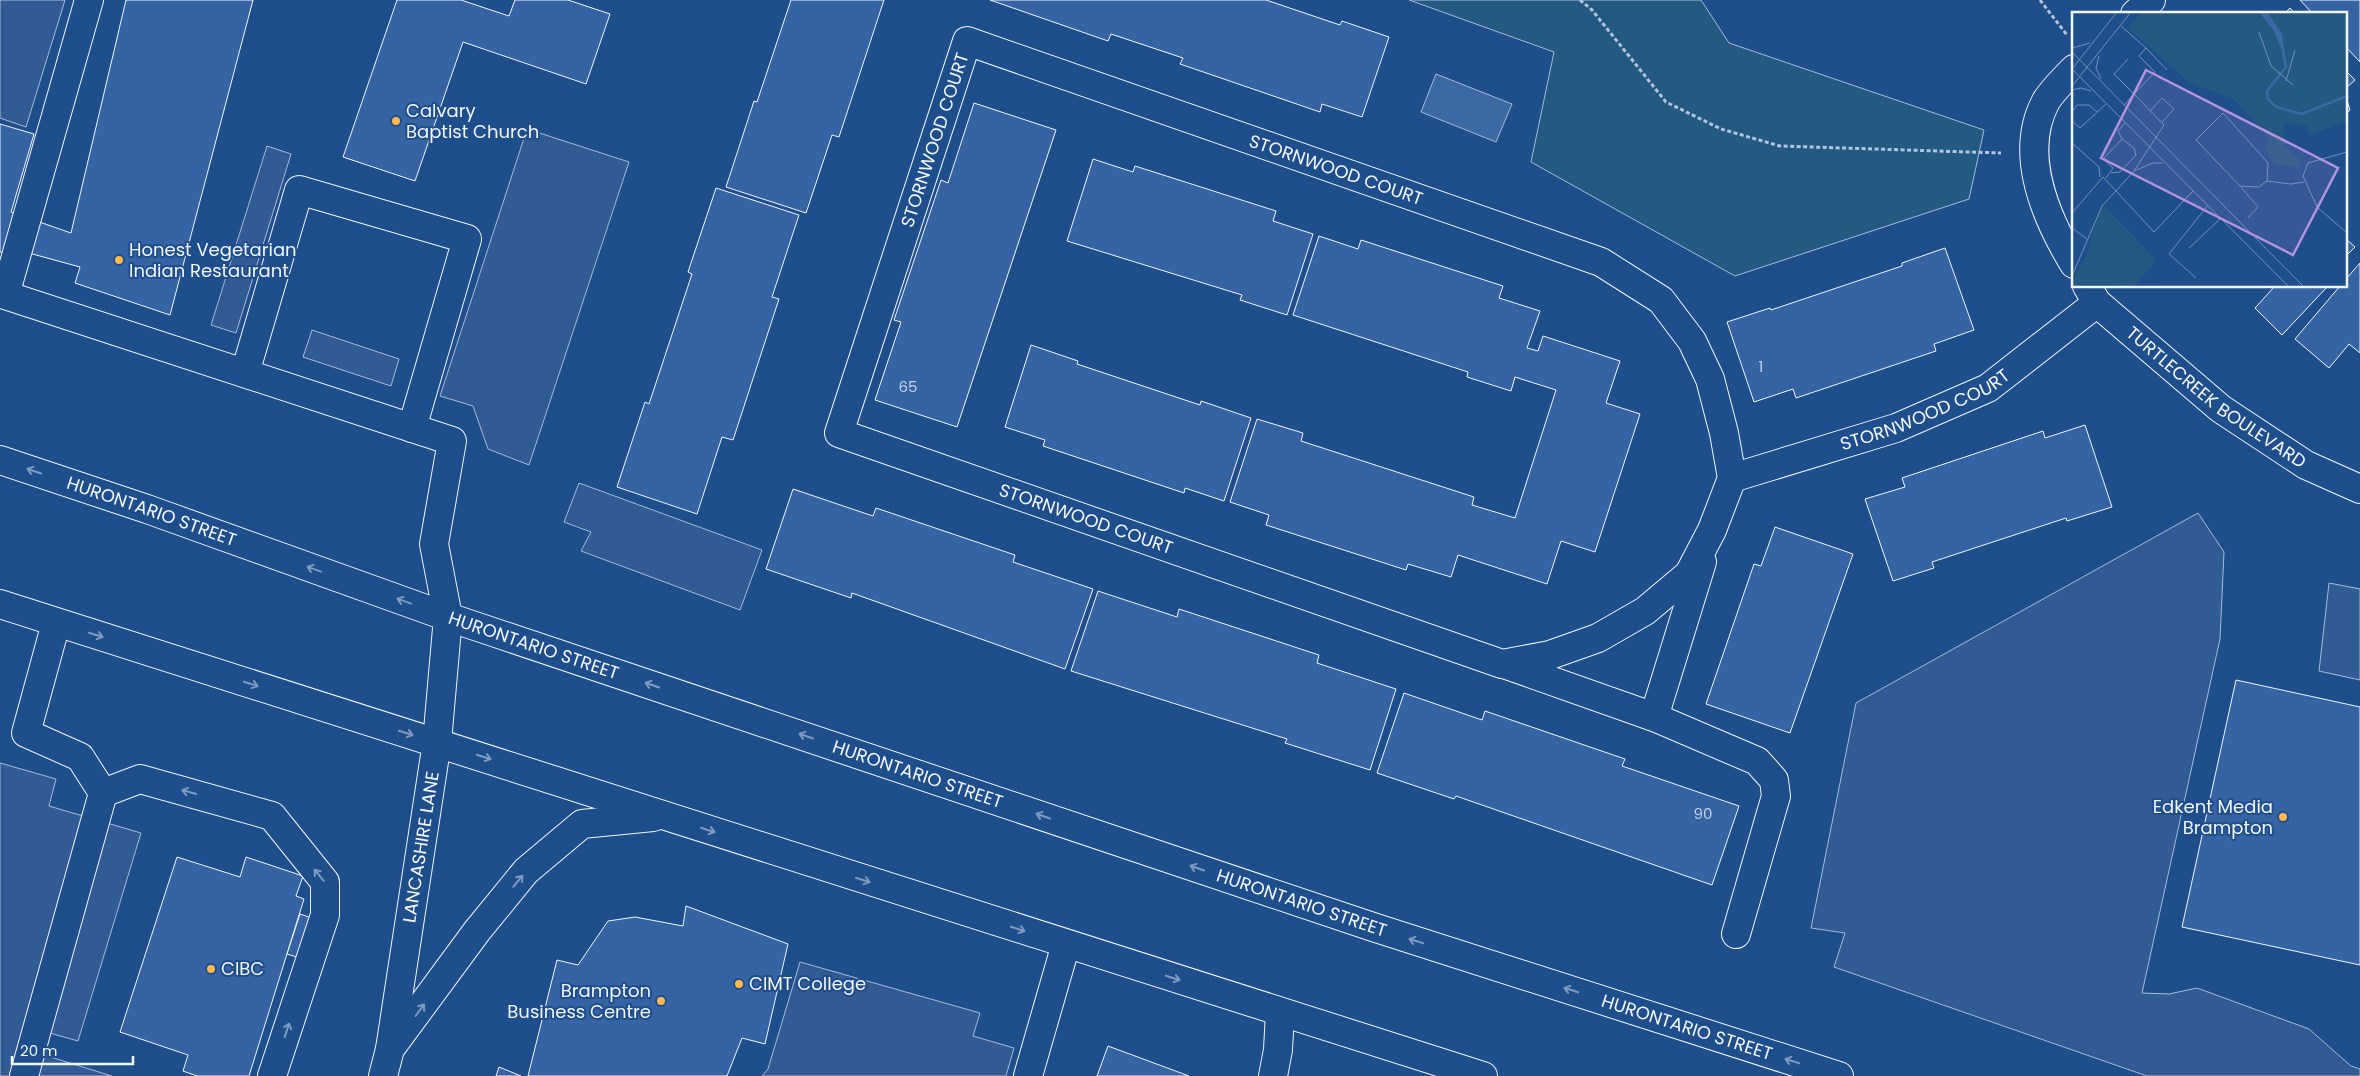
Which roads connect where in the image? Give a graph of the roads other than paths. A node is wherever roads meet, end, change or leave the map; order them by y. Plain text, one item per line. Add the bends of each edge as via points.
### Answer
1 (89, 0) edge
2 (2151, 0) edge
3 (2137, 12) edge
4 (2072, 71) edge
5 (2072, 261) edge
6 (2092, 295) edge
7 (2, 300) edge
8 (246, 373) junction
9 (412, 428) junction
10 (0, 460) edge
11 (1732, 478) junction
12 (2360, 489) edge
13 (1712, 530) junction
14 (0, 604) edge
15 (448, 617) junction
16 (56, 623) junction
17 (1502, 664) junction
18 (1654, 717) junction
19 (437, 742) junction
20 (103, 793) junction
21 (662, 816) junction
22 (1736, 934) dead end
23 (1066, 944) junction
24 (1280, 1012) junction
25 (390, 1049) junction
26 (1471, 1074) edge
27 (24, 1076) edge
28 (272, 1076) edge
29 (383, 1076) edge
30 (1028, 1076) edge
31 (1273, 1076) edge
32 (1839, 1076) edge

1 - 7 street
2 - 3 street
4 - 5 street via 2047,100 2037,126 2034,154 2039,188
6 - 11 street, STORNWOOD COURT via 1988,388 1896,428
6 - 12 street, TURTLECREEK BOULEVARD via 2221,409 2306,465
7 - 8 street
8 - 9 street
8 - 9 street via 299,190 467,239
9 - 15 street, LANCASHIRE LANE via 452,441 434,544
15 -> 10 street, HURONTARIO STREET
11 - 13 street, STORNWOOD COURT
11 - 17 street, STORNWOOD COURT via 1710,380 1692,341 1661,300 1601,262 968,41 839,433
13 - 17 street, STORNWOOD COURT via 1689,574 1645,611 1598,638 1550,655
13 - 18 street, STORNWOOD COURT
14 - 16 street
15 - 19 street, LANCASHIRE LANE
32 -> 15 street, HURONTARIO STREET via 1376,928
16 -> 19 street
16 - 20 street via 26,733 80,757
17 - 18 street, STORNWOOD COURT
18 - 22 street, STORNWOOD COURT via 1757,761 1774,780 1776,796
19 -> 21 street
19 - 25 street, LANCASHIRE LANE
20 - 27 street
28 -> 20 street via 325,915 325,882 272,816 140,778
21 -> 23 street
25 -> 21 street via 477,931 526,871 582,824
23 -> 24 street
23 - 30 street
24 - 26 street
24 - 31 street
25 - 29 street, LANCASHIRE LANE

